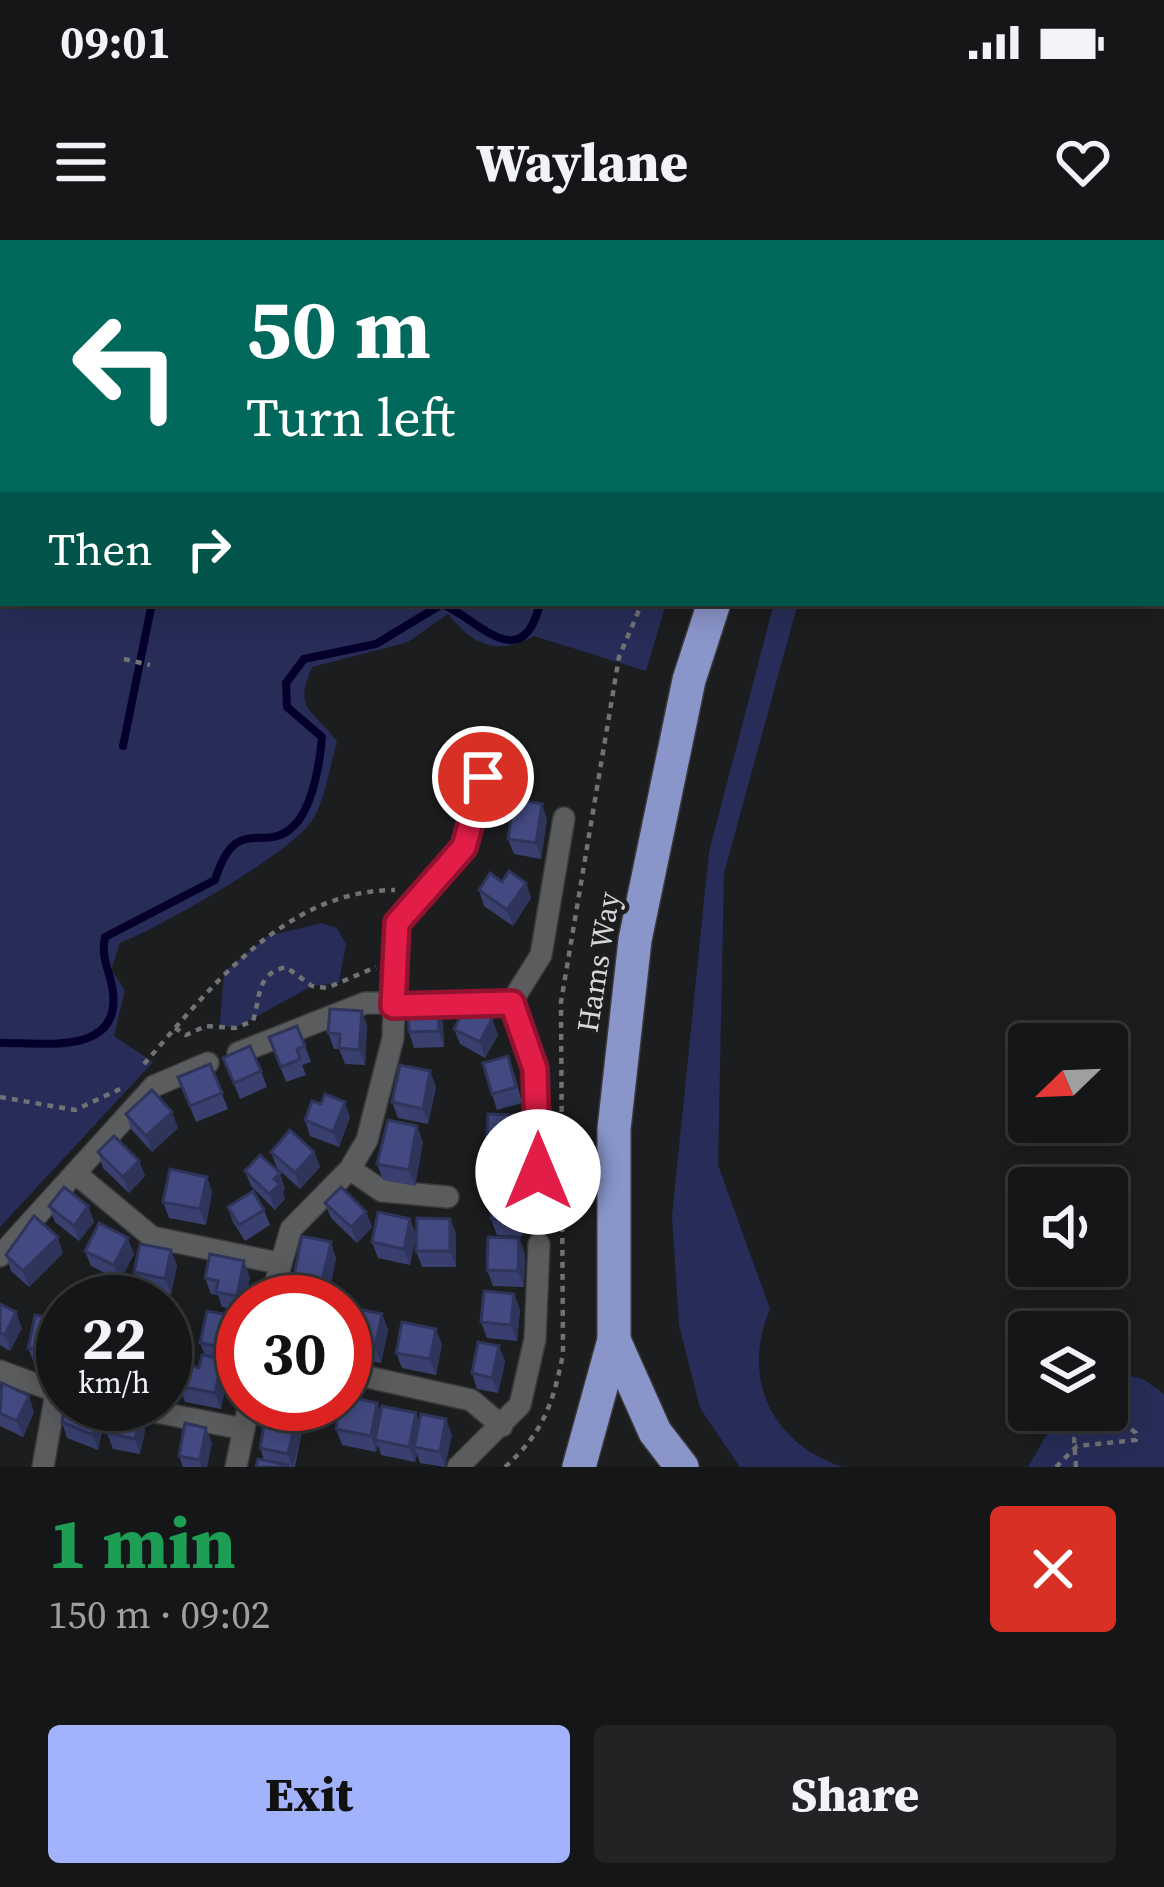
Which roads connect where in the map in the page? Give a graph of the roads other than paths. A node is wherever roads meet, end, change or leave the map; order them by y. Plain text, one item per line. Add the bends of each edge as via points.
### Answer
1 (713, 606) edge
2 (483, 777) dead end
3 (564, 818) dead end
4 (512, 1003) junction
5 (393, 1006) junction
6 (238, 1053) edge
7 (208, 1063) edge
8 (350, 1169) junction
9 (538, 1172) dead end
10 (75, 1174) junction
11 (448, 1197) dead end
12 (538, 1244) dead end
13 (0, 1256) edge
14 (278, 1263) junction
15 (276, 1275) edge
16 (614, 1340) junction
17 (0, 1371) edge
18 (372, 1378) edge
19 (36, 1384) edge
20 (502, 1426) junction
21 (51, 1431) edge
22 (244, 1431) edge
23 (466, 1459) edge
24 (43, 1467) edge
25 (236, 1467) edge
26 (579, 1467) edge
27 (682, 1467) edge

1 - 16 highway, Hams Way via 689,680 622,1024
2 - 5 street via 464,847 397,923
3 - 4 street via 541,955
4 - 5 street
4 - 9 street via 535,1069
5 - 6 street via 365,1004
5 - 8 street via 381,1097
7 - 10 street via 154,1086
8 - 11 street via 382,1191
8 - 14 street via 291,1229
10 - 13 street
10 - 14 street via 152,1237
12 - 20 street via 531,1367 520,1406
14 - 15 street
16 - 26 highway, Hams Way
16 - 27 highway, Hams Way via 655,1432
17 - 19 street
18 - 20 street via 472,1400
20 - 23 street
21 - 24 street
22 - 25 street

